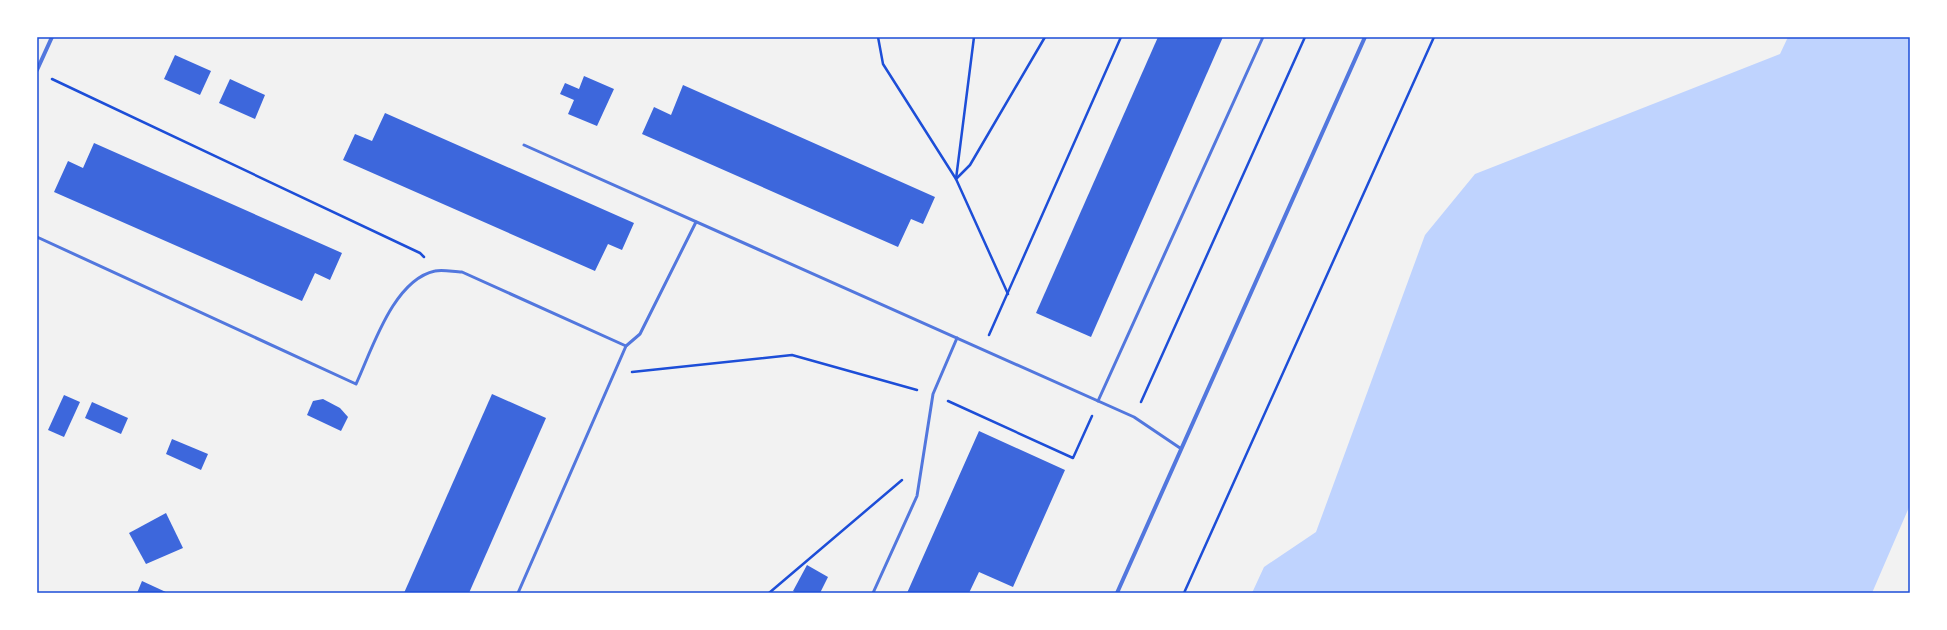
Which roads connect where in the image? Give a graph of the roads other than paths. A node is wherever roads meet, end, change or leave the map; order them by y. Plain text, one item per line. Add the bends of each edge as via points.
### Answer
1 (52, 37) edge
2 (1263, 37) edge
3 (1364, 37) edge
4 (37, 70) edge
5 (524, 145) dead end
6 (696, 222) junction
7 (37, 237) edge
8 (957, 338) junction
9 (626, 346) junction
10 (1098, 401) junction
11 (1180, 448) junction
12 (518, 593) edge
13 (873, 593) edge
14 (1116, 593) edge

1 - 4 street
2 - 10 lane
3 - 11 street
5 - 6 lane
6 - 8 lane
6 - 9 lane via 640,334
7 - 9 lane via 356,384 392,306 414,281 435,271 462,272
8 - 10 lane
8 - 13 lane via 932,394 917,496
9 - 12 lane
10 - 11 lane via 1134,417
11 - 14 street

